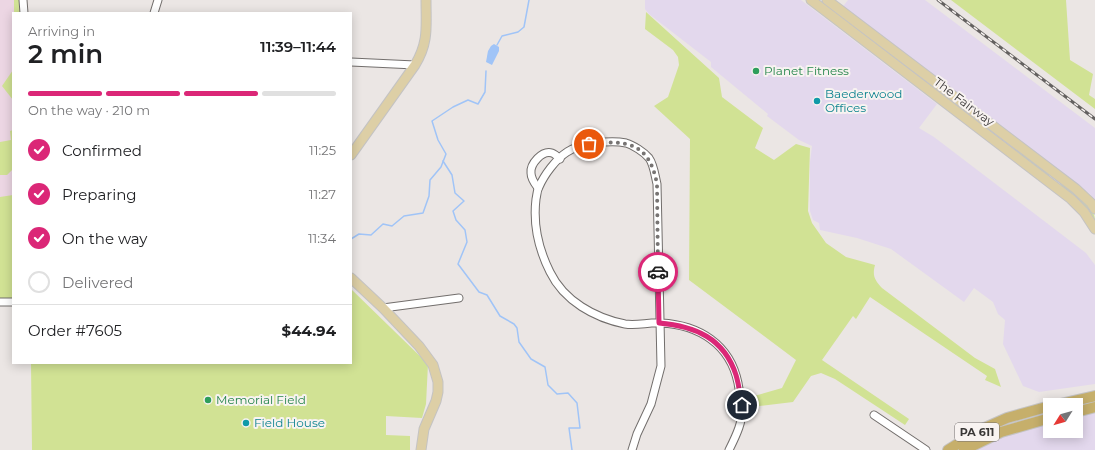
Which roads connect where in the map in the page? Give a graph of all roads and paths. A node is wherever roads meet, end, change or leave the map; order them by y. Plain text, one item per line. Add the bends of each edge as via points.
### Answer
1 (23, 0) edge
2 (158, 0) edge
3 (426, 0) edge
4 (811, 0) edge
5 (827, 0) edge
6 (24, 12) edge
7 (154, 12) edge
8 (352, 62) edge
9 (415, 65) junction
10 (352, 154) edge
11 (560, 159) junction
12 (1059, 176) junction
13 (1052, 184) junction
14 (538, 188) junction
15 (1095, 209) edge
16 (1095, 230) edge
17 (352, 279) edge
18 (459, 298) dead end
19 (0, 302) edge
20 (12, 302) edge
21 (383, 308) junction
22 (659, 323) junction
23 (1095, 396) edge
24 (1083, 399) edge
25 (1095, 407) edge
26 (1043, 408) edge
27 (1083, 410) edge
28 (874, 414) dead end
29 (1043, 420) edge
30 (421, 450) edge
31 (632, 450) edge
32 (729, 450) edge
33 (926, 450) edge
34 (948, 450) edge
35 (964, 450) edge

1 - 6 street
2 - 7 street
3 - 9 main road via 426,37
4 - 13 main road, The Fairway
5 - 12 main road, The Fairway
8 - 9 street
9 - 10 main road
11 - 14 street
11 - 14 street via 554,153 547,153 533,163 531,173
11 - 22 street via 580,147 601,142 626,143 648,158 657,184
12 - 13 main road
12 - 15 main road, The Fairway via 1084,196
13 - 16 main road, The Fairway via 1084,212
14 - 22 street via 535,217 538,237 550,273 568,296 595,314 626,324
17 - 21 main road
18 - 21 street
19 - 20 street
21 - 30 main road via 427,355 436,374 438,392 424,429
22 - 31 street via 661,366 651,404
22 - 32 street via 696,330 709,336 726,354 736,375 742,405 738,431
23 - 24 highway
25 - 27 highway
26 - 34 highway, PA 611 via 1007,418 980,430
28 - 33 street
29 - 35 highway, PA 611 via 1001,432

